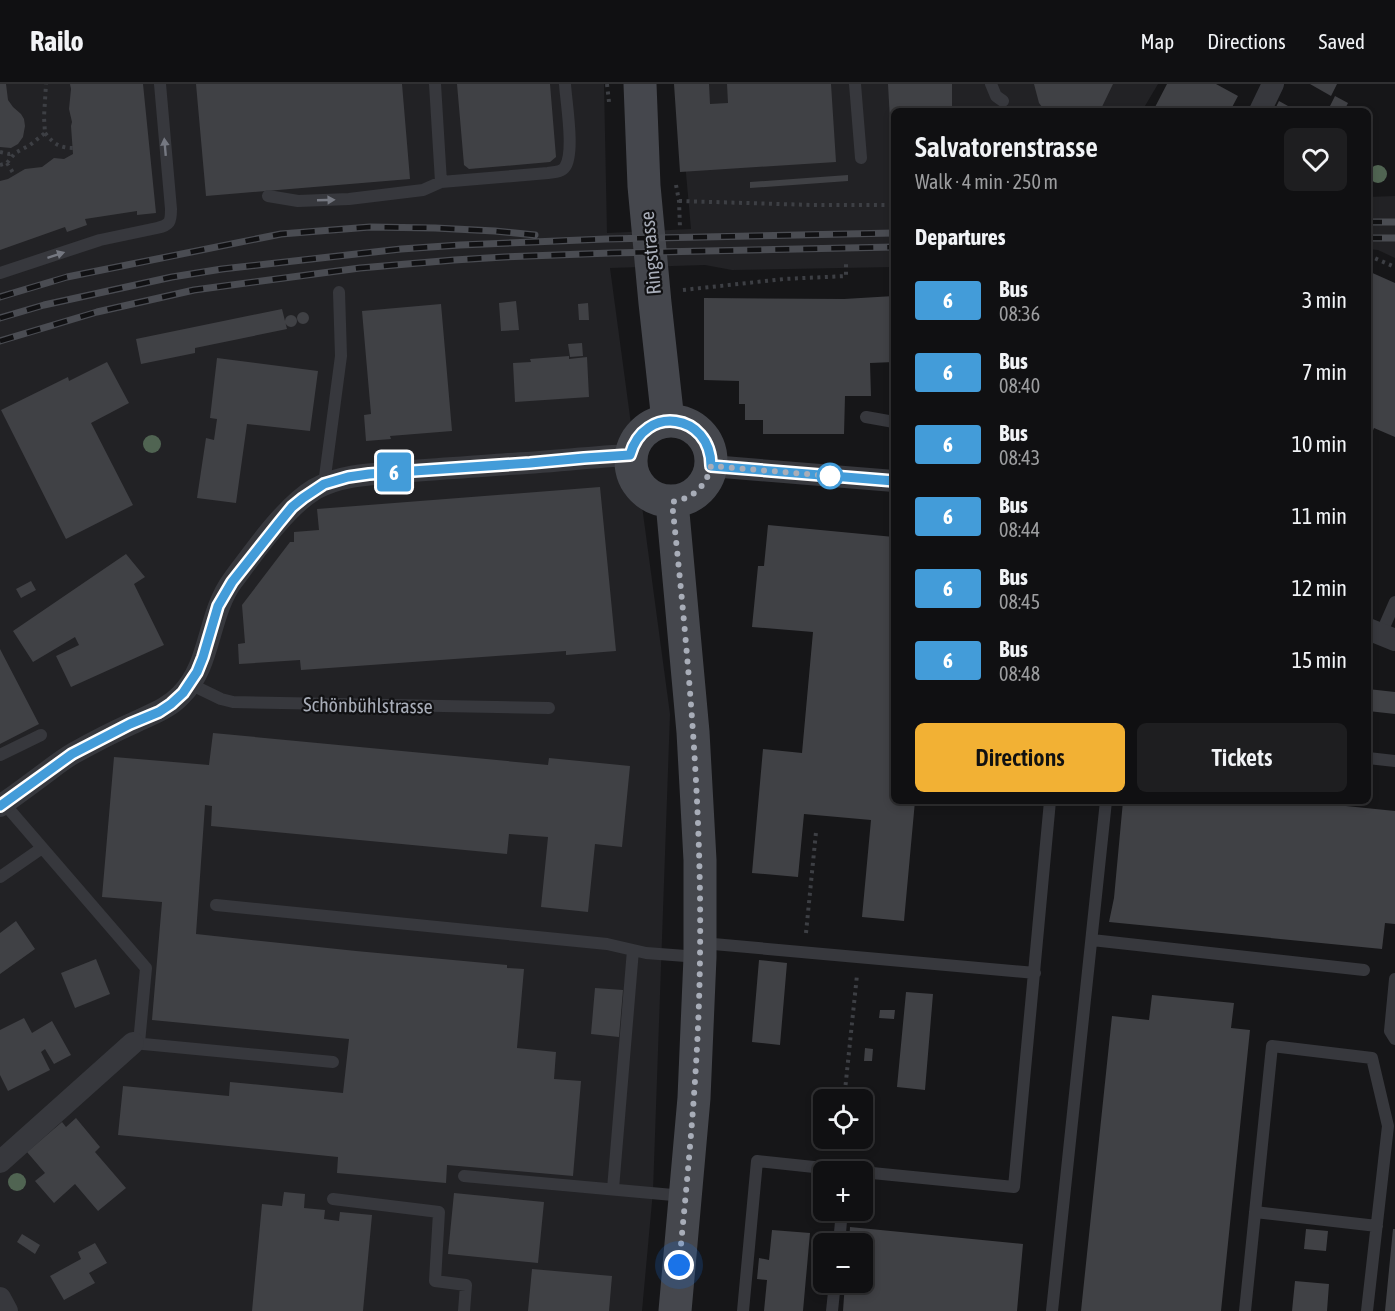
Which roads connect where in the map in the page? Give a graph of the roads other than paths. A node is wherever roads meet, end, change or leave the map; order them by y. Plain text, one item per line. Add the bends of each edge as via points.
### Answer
1 (160, 84) edge
2 (435, 84) edge
3 (565, 84) edge
4 (640, 84) edge
5 (855, 84) edge
6 (991, 84) edge
7 (1274, 84) edge
8 (1002, 101) dead end
9 (1262, 108) edge
10 (861, 158) dead end
11 (441, 182) junction
12 (268, 196) dead end
13 (0, 273) edge
14 (339, 292) dead end
15 (866, 417) dead end
16 (668, 421) junction
17 (891, 421) edge
18 (630, 455) junction
19 (711, 466) junction
20 (891, 481) edge
21 (324, 484) junction
22 (672, 502) junction
23 (1395, 602) edge
24 (1381, 635) edge
25 (190, 684) junction
26 (549, 708) dead end
27 (41, 735) dead end
28 (0, 755) edge
29 (1371, 758) edge
30 (1395, 761) edge
31 (1, 803) edge
32 (1050, 804) edge
33 (1106, 804) edge
34 (42, 848) junction
35 (0, 877) edge
36 (216, 905) dead end
37 (1092, 940) junction
38 (633, 950) junction
39 (700, 950) junction
40 (1364, 970) dead end
41 (1035, 973) junction
42 (1395, 979) edge
43 (1395, 1039) edge
44 (136, 1043) junction
45 (333, 1062) dead end
46 (0, 1162) edge
47 (813, 1167) edge
48 (873, 1173) edge
49 (464, 1176) dead end
50 (613, 1189) junction
51 (685, 1196) junction
52 (333, 1199) dead end
53 (1255, 1212) junction
54 (1377, 1226) junction
55 (834, 1293) edge
56 (0, 1298) edge
57 (6, 1311) edge
58 (464, 1311) edge
59 (675, 1311) edge
60 (743, 1311) edge
61 (832, 1311) edge
62 (1052, 1311) edge
63 (1245, 1311) edge
64 (1367, 1311) edge

13 -> 1 lane via 100,240 169,223
2 - 11 lane
3 - 11 lane via 570,146 569,158 561,171
4 - 16 main road, Ringstrasse via 644,186
5 - 10 lane
6 - 8 lane
7 - 9 street
12 -> 11 lane via 298,201 350,199 423,190
14 - 21 lane via 341,356
15 - 17 lane
16 - 18 main road via 643,432
16 - 19 main road via 685,424 700,434 709,449
18 - 21 street via 369,474
18 - 22 main road via 633,475 644,492
19 - 20 street
19 - 22 main road via 698,491
21 - 25 street via 292,507 232,582 218,606 203,657
22 - 39 main road via 693,732
23 - 24 lane
25 - 26 lane, Schönbühlstrasse via 233,702
25 - 31 street via 159,712 72,754
27 - 28 lane
29 - 30 lane
31 - 34 lane
32 - 41 lane
33 - 37 lane
34 - 35 lane
34 - 44 lane via 146,968
36 - 38 lane via 607,944
37 - 40 lane
37 - 62 lane
38 - 39 lane
38 - 50 lane
39 - 41 lane via 804,952
39 - 51 main road via 694,1098
41 - 48 lane via 1014,1188
42 - 43 lane via 1390,1031
44 - 45 lane
44 - 46 street
47 - 60 lane via 757,1161
49 - 50 lane
50 - 51 lane
51 - 59 main road
52 - 58 lane via 439,1212 435,1281 466,1285
53 - 54 lane
53 - 54 lane via 1272,1046 1372,1058 1388,1126
53 - 63 lane
54 - 64 lane
55 - 61 lane
56 - 57 street

